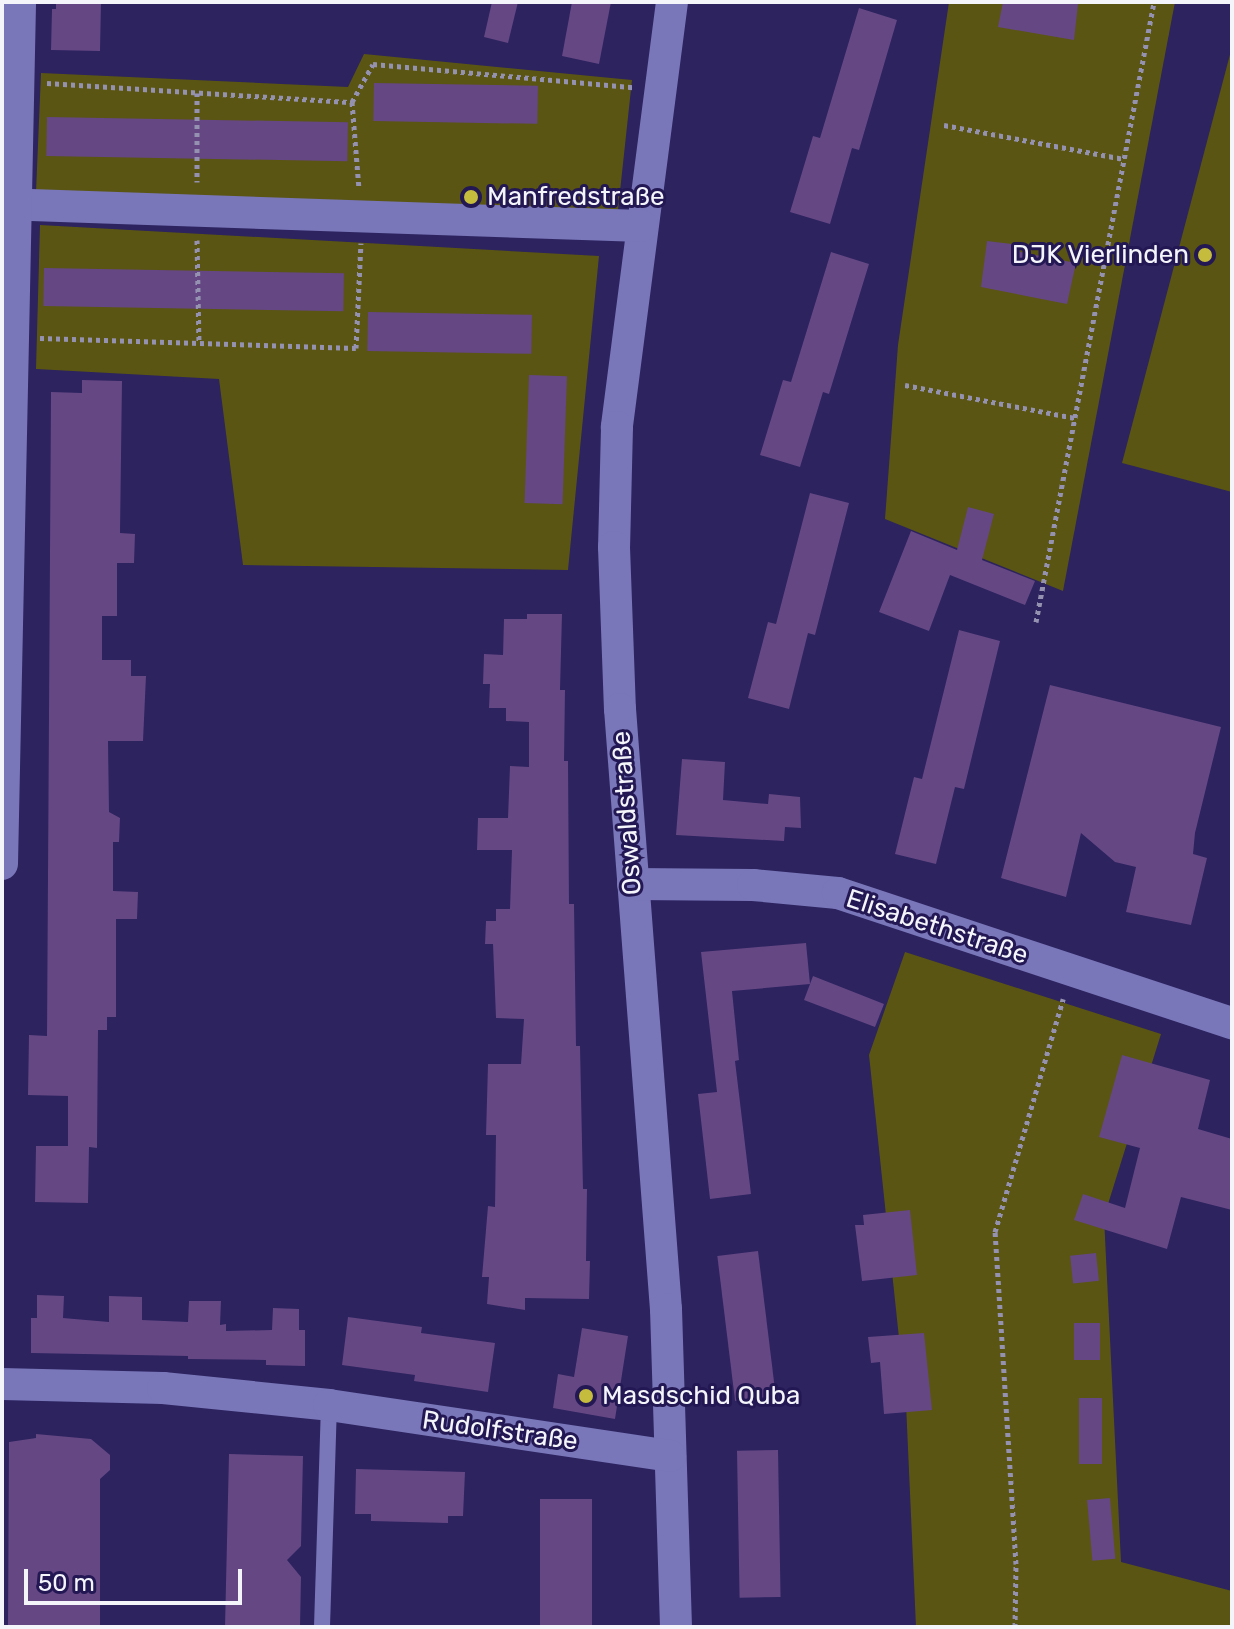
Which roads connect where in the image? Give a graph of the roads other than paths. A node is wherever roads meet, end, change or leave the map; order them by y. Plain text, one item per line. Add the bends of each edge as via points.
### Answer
1 (20, 2) edge
2 (672, 2) edge
3 (10, 204) edge
4 (642, 226) junction
5 (2, 864) edge
6 (633, 884) junction
7 (1232, 1023) edge
8 (2, 1384) edge
9 (329, 1405) junction
10 (670, 1456) junction
11 (322, 1627) edge
12 (676, 1627) edge

1 - 3 street
2 - 4 street, Oswaldstraße
3 - 4 street
3 - 5 street via 15,337
4 - 6 street, Oswaldstraße via 617,427 614,547
6 - 7 street, Elisabethstraße via 753,885 838,893
6 - 10 street, Oswaldstraße via 666,1309
8 - 9 street, Rudolfstraße via 163,1388
9 - 10 street, Rudolfstraße
9 - 11 lane
10 - 12 street, Oswaldstraße

